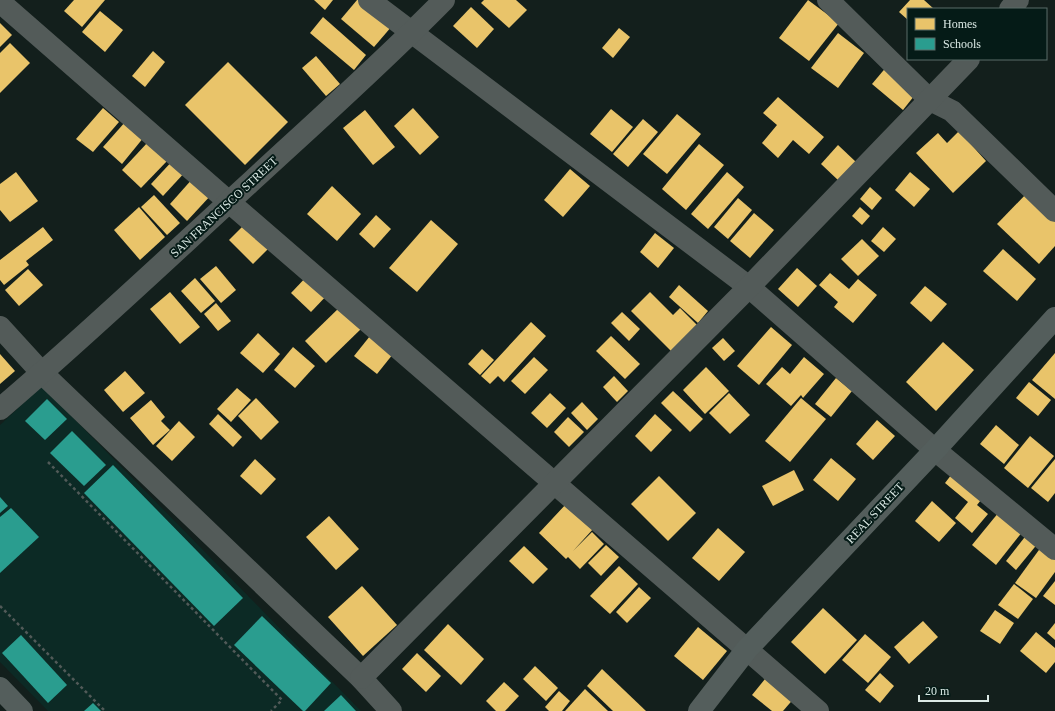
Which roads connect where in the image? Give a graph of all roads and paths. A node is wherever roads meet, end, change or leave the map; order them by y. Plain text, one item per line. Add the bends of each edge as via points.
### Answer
1 (369, 0) edge
2 (444, 0) edge
3 (828, 0) edge
4 (1018, 0) edge
5 (0, 2) edge
6 (1011, 8) edge
7 (412, 33) junction
8 (968, 60) edge
9 (930, 100) junction
10 (228, 202) junction
11 (1055, 211) edge
12 (749, 287) junction
13 (1055, 318) edge
14 (0, 327) edge
15 (42, 373) junction
16 (0, 409) edge
17 (935, 450) junction
18 (48, 462) dead end
19 (554, 483) junction
20 (1055, 549) edge
21 (0, 606) edge
22 (747, 649) junction
23 (361, 678) junction
24 (0, 688) edge
25 (22, 711) edge
26 (105, 711) edge
27 (271, 711) edge
28 (391, 711) edge
29 (698, 711) edge
30 (818, 711) edge

1 - 7 street
2 - 7 street, SAN FRANCISCO STREET
3 - 9 street
4 - 6 street
5 - 10 street
7 - 10 street, SAN FRANCISCO STREET
7 - 12 street
8 - 9 street
9 - 11 street via 952,111
9 - 12 street
10 - 15 street, SAN FRANCISCO STREET
10 - 19 street
12 - 17 street
12 - 19 street
13 - 17 main road, REAL STREET
14 - 15 street
15 - 16 street, SAN FRANCISCO STREET
15 - 23 street
17 - 20 street
17 - 22 main road, REAL STREET
18 - 27 path via 282,700
19 - 22 street
19 - 23 street
21 - 26 path
22 - 29 main road, REAL STREET
22 - 30 street
23 - 28 street
24 - 25 main road

